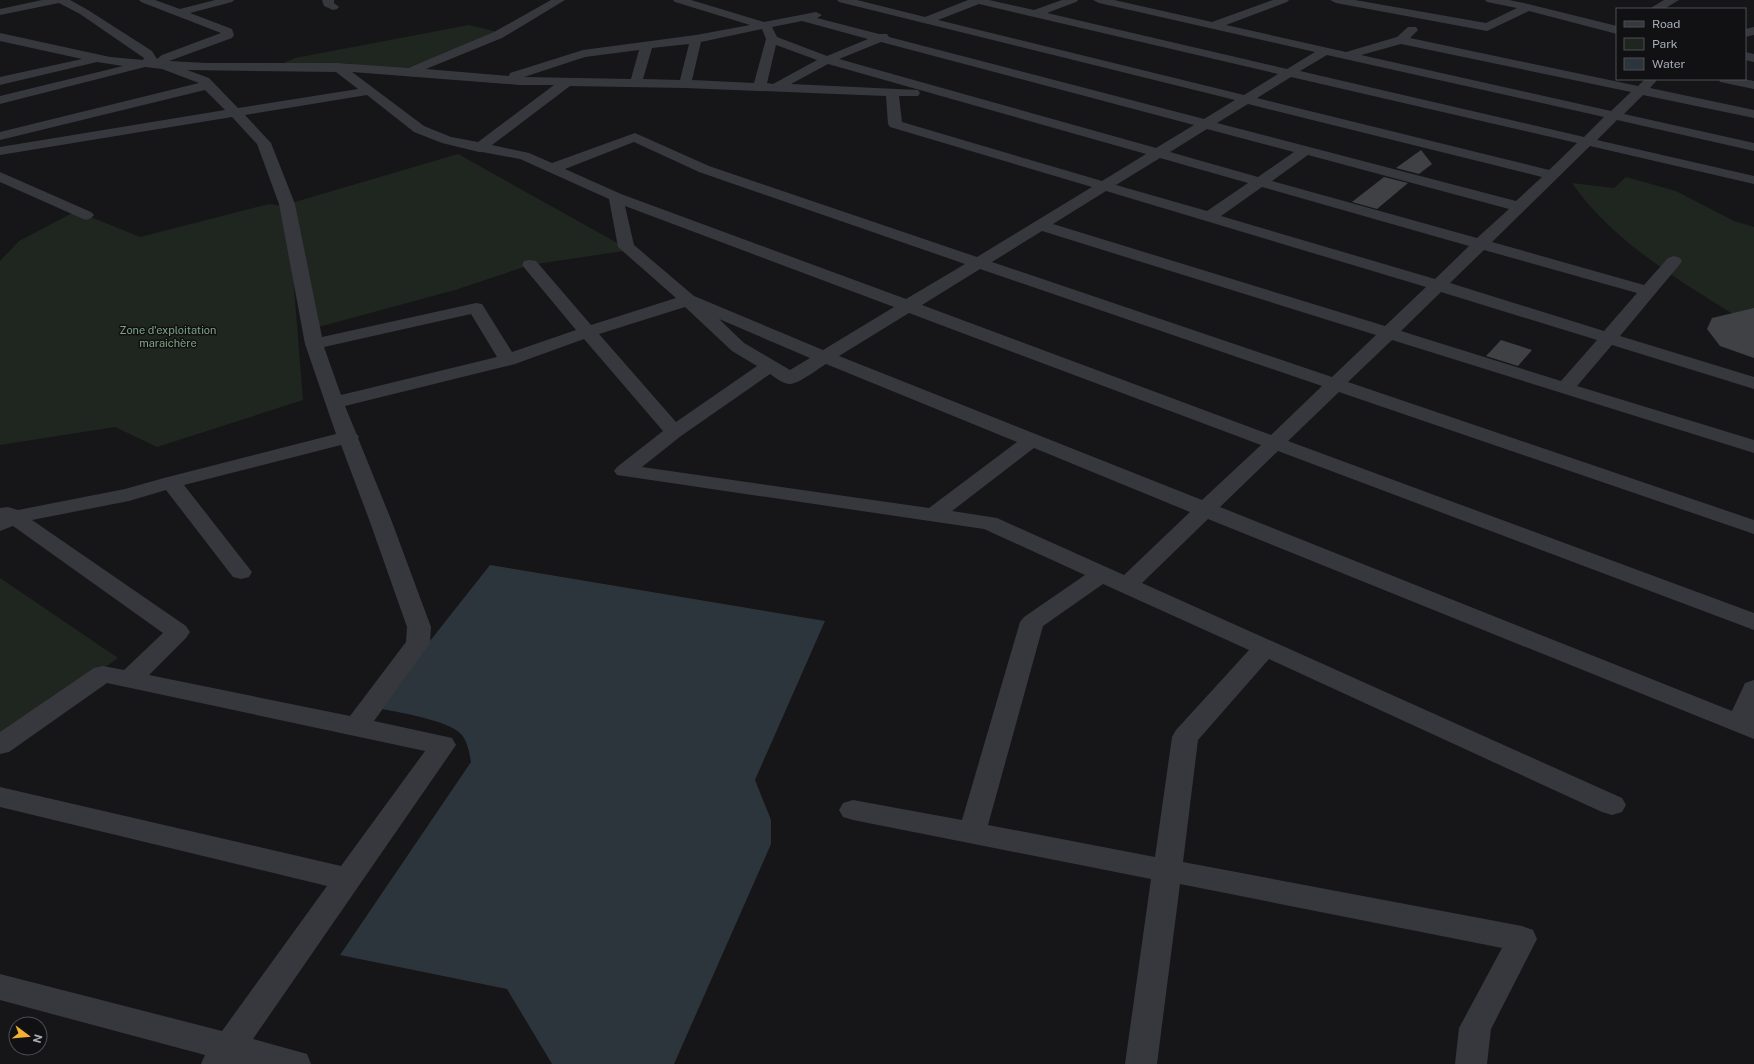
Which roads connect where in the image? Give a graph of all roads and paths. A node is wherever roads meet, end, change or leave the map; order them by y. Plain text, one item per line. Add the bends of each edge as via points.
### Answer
1 (60, 0) edge
2 (145, 0) edge
3 (228, 0) edge
4 (560, 0) edge
5 (679, 0) edge
6 (877, 0) edge
7 (977, 0) edge
8 (1072, 0) edge
9 (1099, 0) edge
10 (1283, 0) edge
11 (1338, 0) edge
12 (1491, 0) edge
13 (1667, 1) edge
14 (864, 4) junction
15 (842, 5) edge
16 (1528, 7) junction
17 (1656, 8) edge
18 (0, 12) edge
19 (179, 13) junction
20 (826, 13) dead end
21 (1034, 14) junction
22 (1426, 17) junction
23 (802, 18) junction
24 (927, 20) junction
25 (766, 26) junction
26 (1215, 26) junction
27 (1616, 30) edge
28 (0, 37) edge
29 (772, 38) junction
30 (696, 39) junction
31 (879, 39) junction
32 (1401, 40) junction
33 (24, 43) junction
34 (647, 45) junction
35 (0, 49) edge
36 (1325, 51) junction
37 (1344, 56) junction
38 (99, 59) junction
39 (827, 60) junction
40 (147, 63) junction
41 (165, 65) junction
42 (338, 67) junction
43 (411, 71) junction
44 (1289, 73) junction
45 (1616, 79) edge
46 (504, 80) junction
47 (1619, 80) edge
48 (1730, 80) edge
49 (0, 82) edge
50 (566, 82) junction
51 (636, 83) junction
52 (685, 84) junction
53 (208, 85) junction
54 (1646, 85) edge
55 (1754, 85) edge
56 (759, 88) junction
57 (774, 88) junction
58 (368, 91) junction
59 (892, 92) junction
60 (947, 94) junction
61 (1247, 99) junction
62 (0, 100) edge
63 (235, 112) junction
64 (1754, 114) edge
65 (1614, 116) junction
66 (1204, 125) junction
67 (0, 136) edge
68 (1587, 142) junction
69 (1754, 147) edge
70 (479, 148) junction
71 (1306, 150) junction
72 (0, 151) edge
73 (1157, 153) junction
74 (553, 168) junction
75 (1553, 175) junction
76 (0, 176) edge
77 (1754, 180) edge
78 (1261, 182) junction
79 (1104, 186) junction
80 (616, 197) junction
81 (1520, 207) junction
82 (86, 216) dead end
83 (1209, 217) junction
84 (1041, 225) junction
85 (1481, 244) junction
86 (1674, 260) dead end
87 (979, 263) junction
88 (530, 265) dead end
89 (1438, 285) junction
90 (1647, 291) junction
91 (688, 300) junction
92 (908, 306) junction
93 (588, 332) junction
94 (1388, 333) junction
95 (1608, 338) junction
96 (314, 344) junction
97 (825, 357) junction
98 (508, 360) junction
99 (770, 366) junction
100 (1754, 383) edge
101 (1336, 384) junction
102 (1564, 388) junction
103 (334, 403) junction
104 (674, 432) junction
105 (349, 437) junction
106 (1032, 440) junction
107 (1275, 443) junction
108 (1754, 447) edge
109 (171, 482) junction
110 (1206, 510) junction
111 (934, 515) junction
112 (5, 516) edge
113 (1754, 527) edge
114 (242, 572) dead end
115 (1102, 574) junction
116 (1127, 585) junction
117 (1754, 622) edge
118 (1265, 648) junction
119 (130, 679) junction
120 (1754, 689) edge
121 (1747, 726) edge
122 (356, 727) junction
123 (0, 745) edge
124 (0, 797) edge
125 (1612, 805) dead end
126 (853, 810) dead end
127 (972, 833) junction
128 (1166, 870) junction
129 (348, 879) junction
130 (0, 986) edge
131 (223, 1055) edge
132 (295, 1064) edge
133 (1141, 1064) edge
134 (1471, 1064) edge

1 - 18 street
1 - 40 street via 84,12 148,54 151,59
2 - 19 street
3 - 19 street
4 - 43 street via 498,35
5 - 25 street
6 - 14 street
7 - 21 street
7 - 24 street
8 - 21 street
9 - 26 street
10 - 26 street
11 - 22 street
12 - 16 street
13 - 17 street
14 - 15 street
14 - 24 street
16 - 22 street via 1487,27
16 - 27 street
19 - 41 street via 228,34 159,63
20 - 23 street
21 - 44 street
22 - 32 street
23 - 25 street
23 - 31 street
24 - 31 street
24 - 61 street
25 - 29 street
25 - 30 street
26 - 36 street
28 - 33 street
29 - 39 street
29 - 56 street
30 - 34 street
30 - 52 street
31 - 39 street
31 - 66 street
32 - 37 street
32 - 45 street
33 - 35 street
33 - 38 street
34 - 46 street via 584,54
34 - 51 street
36 - 37 street
36 - 44 street
37 - 65 street
38 - 40 street
38 - 49 street
39 - 57 street
39 - 60 street
40 - 41 street
40 - 62 street
41 - 42 street
41 - 53 street
42 - 43 street
42 - 58 street
43 - 46 street
44 - 61 street
44 - 68 street
46 - 50 street
47 - 54 street
48 - 55 street
50 - 51 street
50 - 70 street
51 - 52 street
52 - 56 street
53 - 63 street
53 - 67 street
54 - 64 street
54 - 65 street
56 - 57 street
57 - 59 street
58 - 63 street
58 - 70 street via 419,129 447,140
59 - 60 street
59 - 79 street via 895,124
60 - 73 street
61 - 66 street
61 - 75 street
63 - 72 street
63 - 96 street via 264,143 288,204
65 - 68 street
65 - 69 street
66 - 71 street
66 - 73 street
68 - 75 street
68 - 77 street
70 - 74 street via 516,154
71 - 78 street
71 - 81 street
73 - 78 street
73 - 79 street
74 - 80 street
74 - 87 street via 635,137 704,169
75 - 81 street
76 - 82 street
78 - 83 street
78 - 85 street
79 - 83 street
79 - 84 street
80 - 91 street via 626,247
80 - 92 street
81 - 85 street
83 - 89 street
84 - 87 street
84 - 94 street
85 - 89 street
85 - 90 street
86 - 90 street
87 - 92 street
87 - 101 street
88 - 93 street
89 - 94 street
89 - 95 street
90 - 95 street
91 - 93 street
91 - 97 street
91 - 99 street via 738,347
92 - 97 street
92 - 107 street
93 - 98 street
93 - 104 street
94 - 101 street
94 - 102 street
95 - 100 street
95 - 102 street
96 - 98 street via 476,308
96 - 103 street
97 - 99 street via 790,378
97 - 106 street
98 - 103 street
99 - 104 street
101 - 107 street
101 - 113 street
102 - 108 street
103 - 105 street
104 - 111 street via 624,471
105 - 109 street
105 - 122 street via 419,627 418,643
106 - 110 street
106 - 111 street
107 - 110 street
107 - 117 street
109 - 112 street via 129,495
109 - 114 street
110 - 116 street
110 - 121 street
111 - 115 street via 989,523
112 - 119 street via 178,632
115 - 116 street
115 - 127 street via 1032,622
116 - 118 street
118 - 125 street
118 - 128 street via 1185,737
119 - 122 street
119 - 123 street via 103,674
120 - 121 street
122 - 129 street via 443,745
124 - 129 street
126 - 127 street
127 - 128 street
128 - 133 street
128 - 134 street via 1522,939 1476,1028
129 - 131 street
130 - 131 street
131 - 132 street

